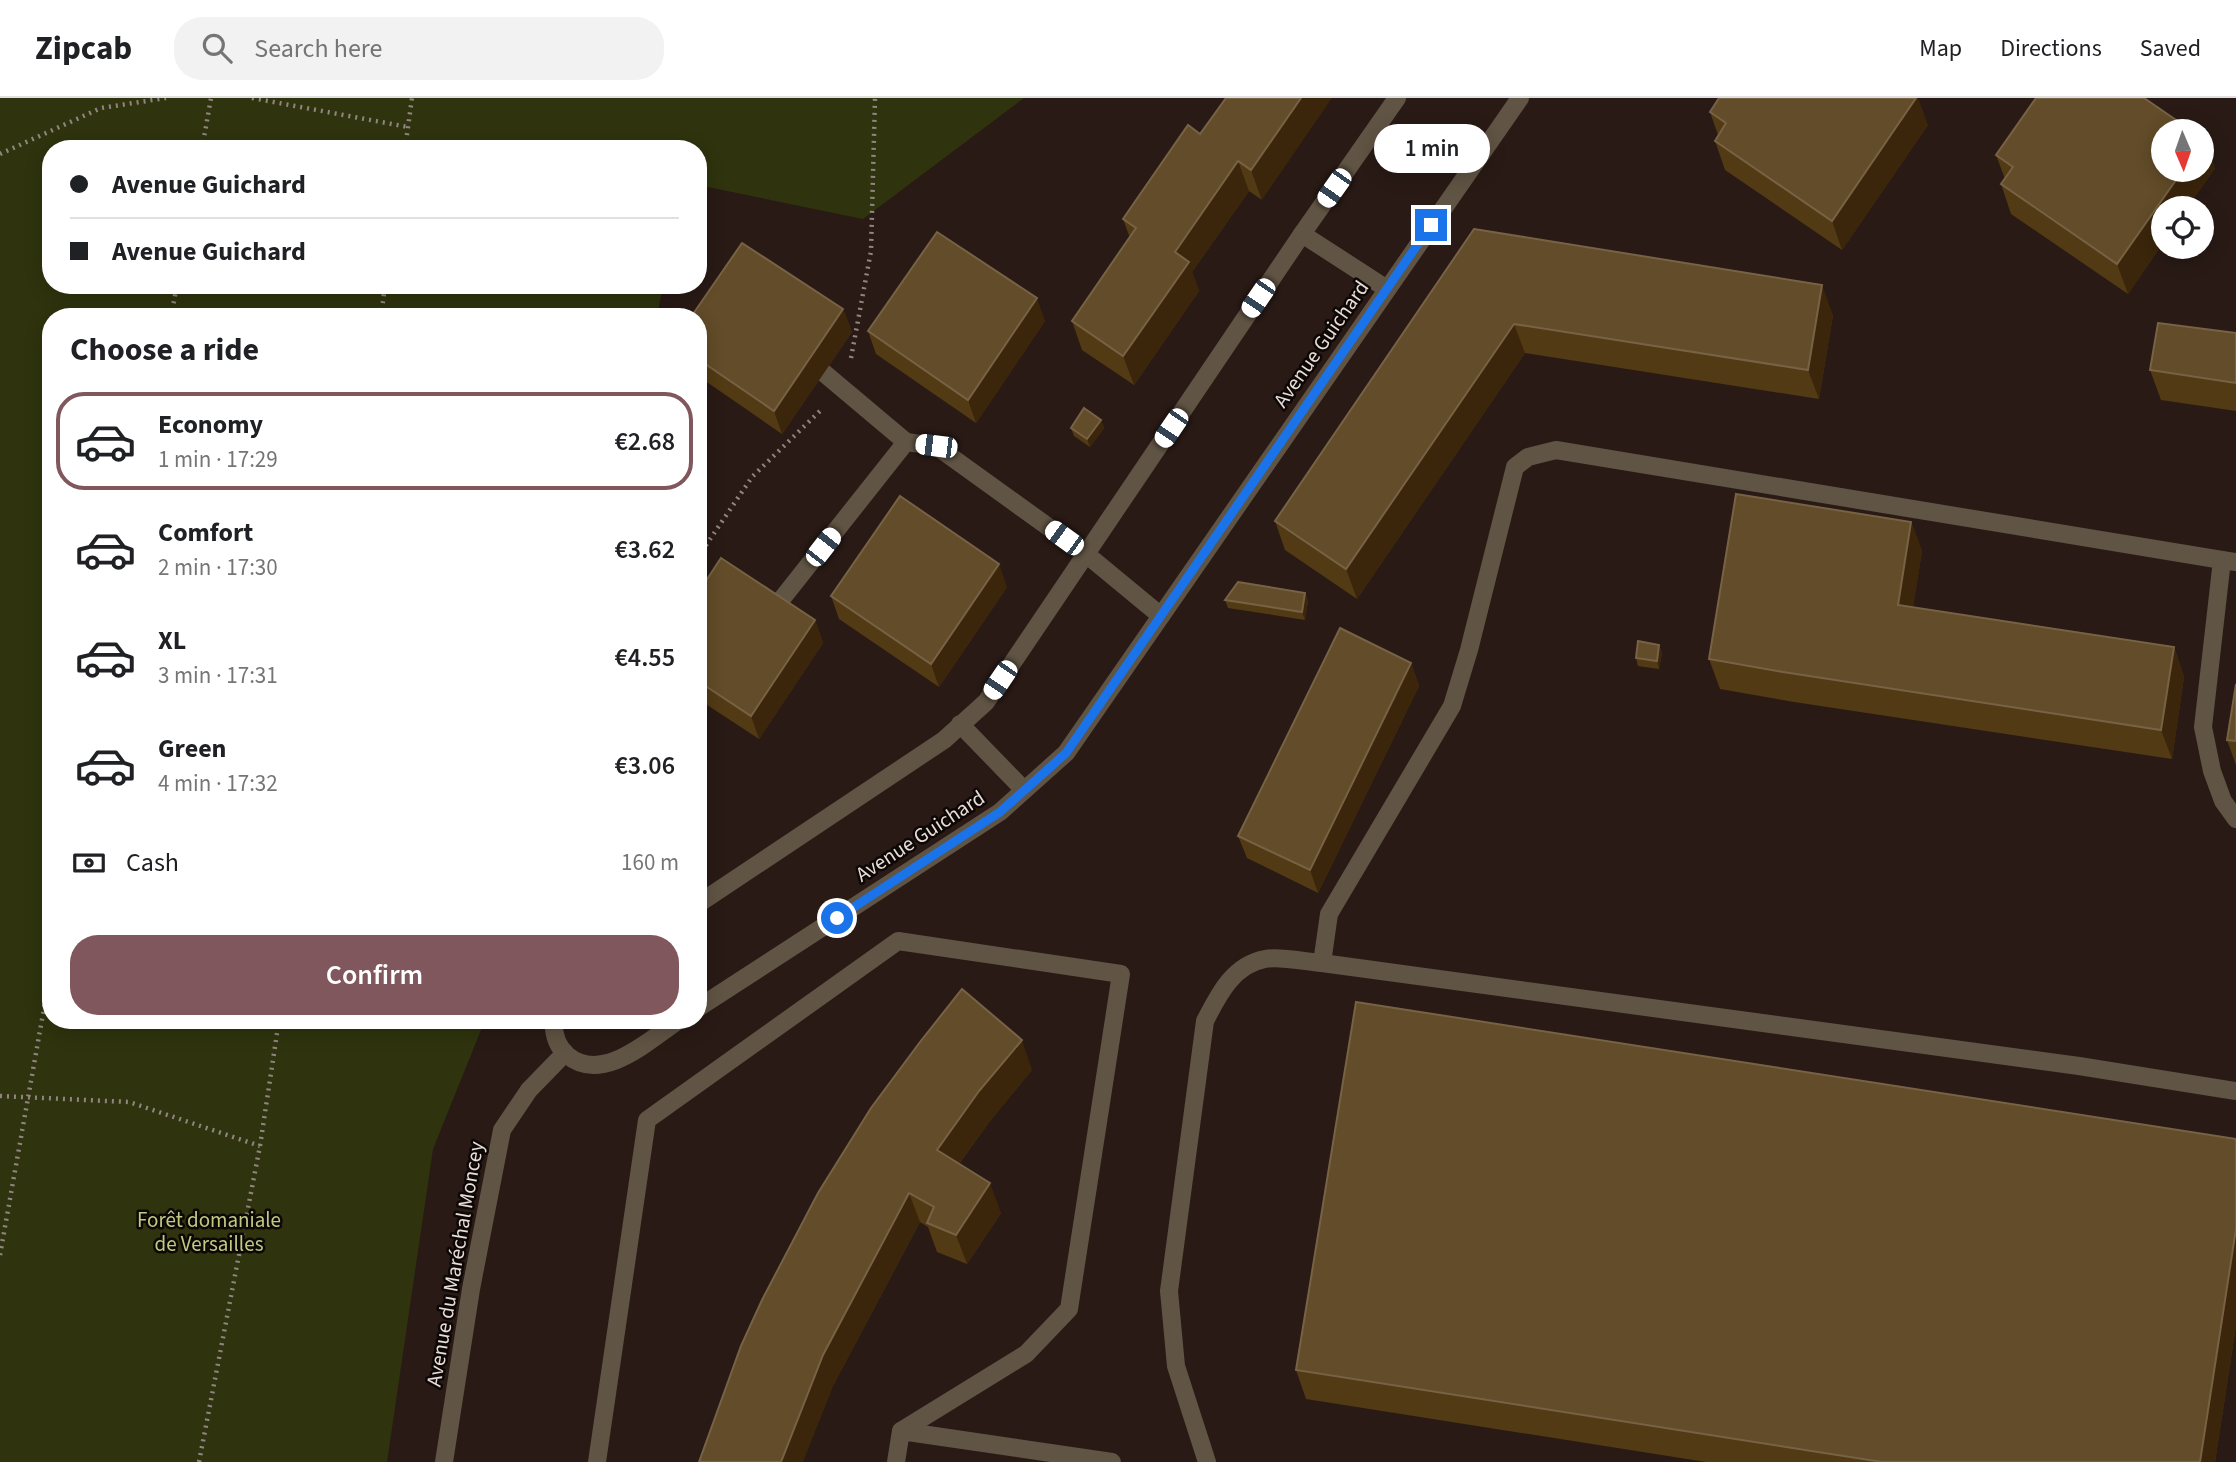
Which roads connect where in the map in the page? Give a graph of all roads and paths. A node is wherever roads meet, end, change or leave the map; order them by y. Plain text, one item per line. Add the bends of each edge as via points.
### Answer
1 (166, 98) edge
2 (211, 98) edge
3 (252, 98) edge
4 (412, 98) edge
5 (874, 98) edge
6 (1397, 98) edge
7 (1520, 98) edge
8 (408, 127) junction
9 (204, 140) edge
10 (406, 140) edge
11 (0, 155) edge
12 (1302, 234) junction
13 (1387, 289) junction
14 (824, 373) dead end
15 (845, 390) junction
16 (906, 442) junction
17 (707, 544) edge
18 (1086, 554) junction
19 (2229, 561) edge
20 (774, 610) edge
21 (1161, 616) junction
22 (960, 724) junction
23 (1024, 790) junction
24 (2236, 819) edge
25 (707, 898) edge
26 (1322, 963) junction
27 (707, 1002) edge
28 (42, 1018) edge
29 (278, 1029) edge
30 (553, 1029) edge
31 (665, 1029) edge
32 (565, 1053) junction
33 (2236, 1091) edge
34 (0, 1096) edge
35 (27, 1099) junction
36 (260, 1146) junction
37 (0, 1255) edge
38 (901, 1431) junction
39 (199, 1462) edge
40 (444, 1462) edge
41 (597, 1462) edge
42 (896, 1462) edge
43 (1112, 1462) edge
44 (1207, 1462) edge

1 - 11 path via 101,108
2 - 9 path
3 - 8 path
4 - 8 path
5 - 15 path via 872,251
6 - 12 street
7 - 13 street, Avenue Guichard
8 - 10 path
12 - 13 street
12 - 18 street
13 - 21 street, Avenue Guichard
14 - 15 street
15 - 16 street
15 - 17 path via 752,477
16 - 18 street via 936,446
16 - 20 street
18 - 21 street
18 - 22 street via 986,702
19 - 24 street via 2203,727 2223,802
19 - 26 street via 1556,450 1528,457 1515,467 1451,706 1329,914
21 - 23 street, Avenue Guichard via 1066,753
22 - 23 street, Avenue Guichard
22 - 25 street via 944,740
23 - 27 street, Avenue Guichard via 1000,812
26 - 33 street
26 - 44 street via 1266,958 1238,970 1222,988 1205,1021 1168,1291 1176,1366
28 - 35 path
29 - 36 path
30 - 32 street
31 - 32 street via 602,1066 585,1065
32 - 40 street, Avenue du Maréchal Moncey via 529,1090 502,1130
34 - 35 path
35 - 36 path via 129,1102
35 - 37 path
36 - 39 path
38 - 41 street via 1026,1354 1069,1309 1121,974 898,941 647,1120
38 - 42 street
38 - 43 street

